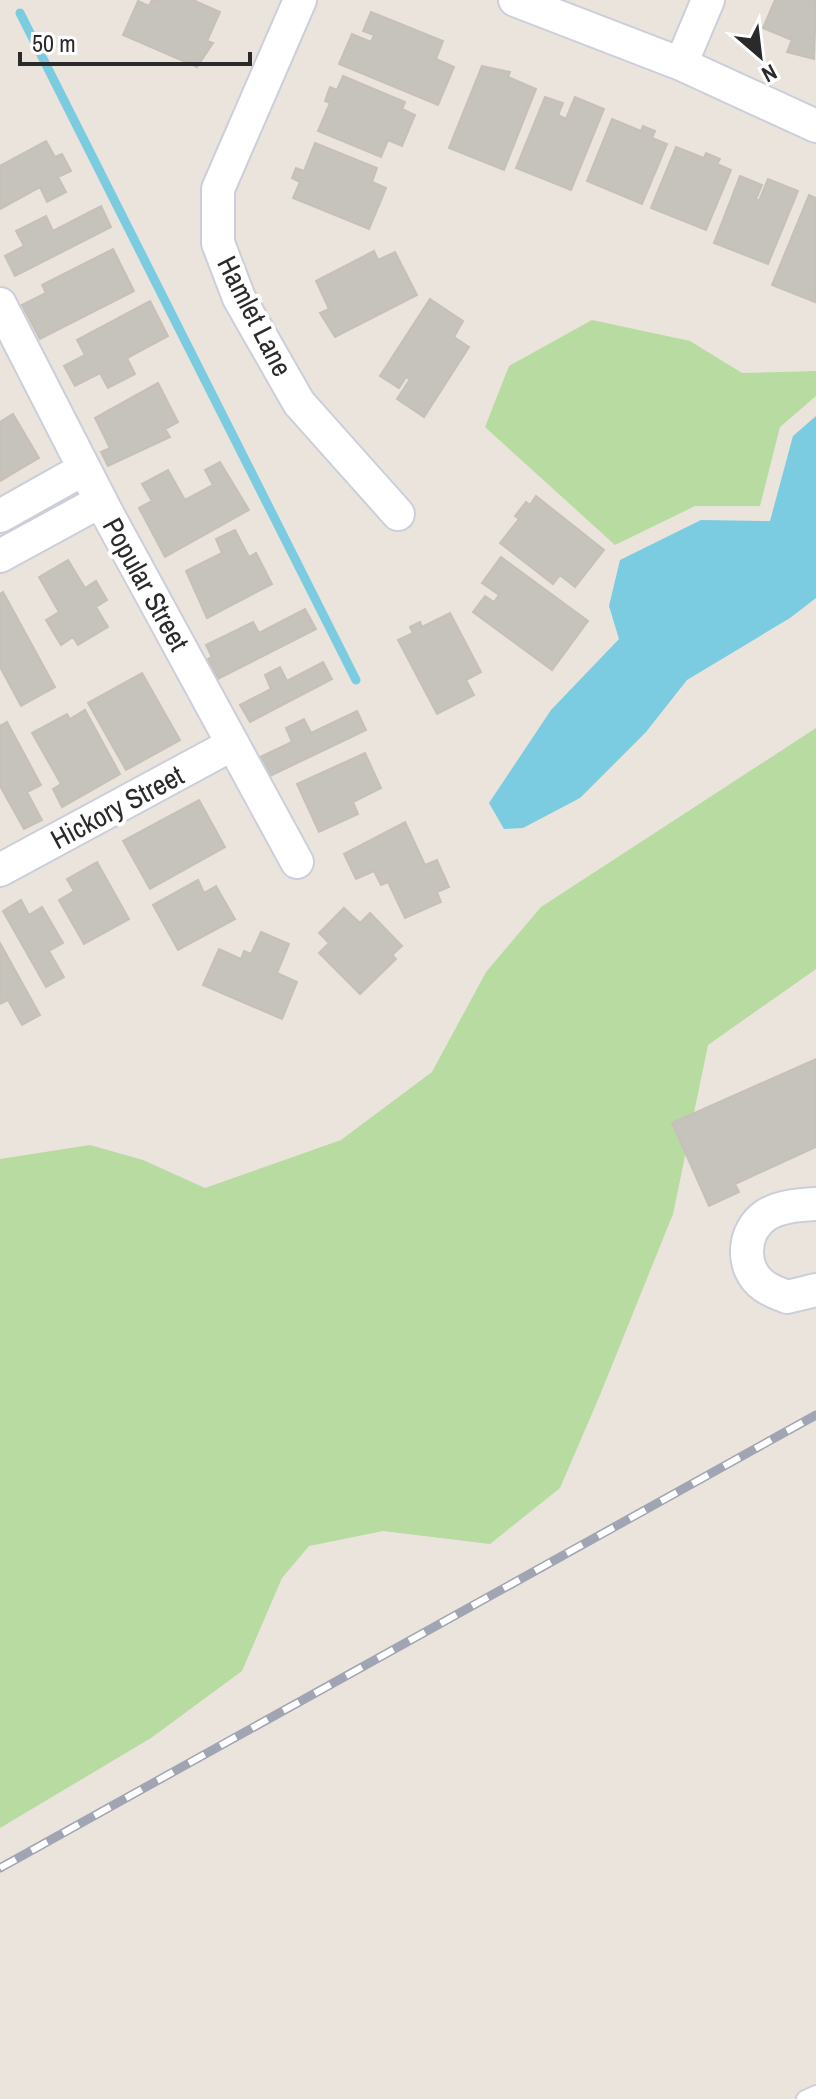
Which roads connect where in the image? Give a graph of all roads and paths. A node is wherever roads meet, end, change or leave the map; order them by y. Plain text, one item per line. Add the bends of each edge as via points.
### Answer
1 (300, 0) edge
2 (515, 0) edge
3 (708, 0) edge
4 (681, 64) junction
5 (816, 126) edge
6 (0, 304) edge
7 (84, 469) junction
8 (101, 501) junction
9 (398, 514) dead end
10 (0, 516) edge
11 (0, 556) edge
12 (233, 744) junction
13 (297, 862) dead end
14 (0, 870) edge
15 (816, 1204) edge
16 (816, 1290) edge
17 (816, 2094) edge
18 (805, 2099) edge

1 - 9 street, Hamlet Lane via 218,189 218,243 239,298 299,403
2 - 4 street
3 - 4 street
4 - 5 street
6 - 7 street, Popular Street
7 - 8 street, Popular Street
7 - 10 street
8 - 11 street
8 - 12 street, Popular Street
12 - 13 street, Popular Street
12 - 14 street, Hickory Street
15 - 16 street via 765,1216 750,1233 746,1253 751,1271 763,1285 787,1297
17 - 18 lane

